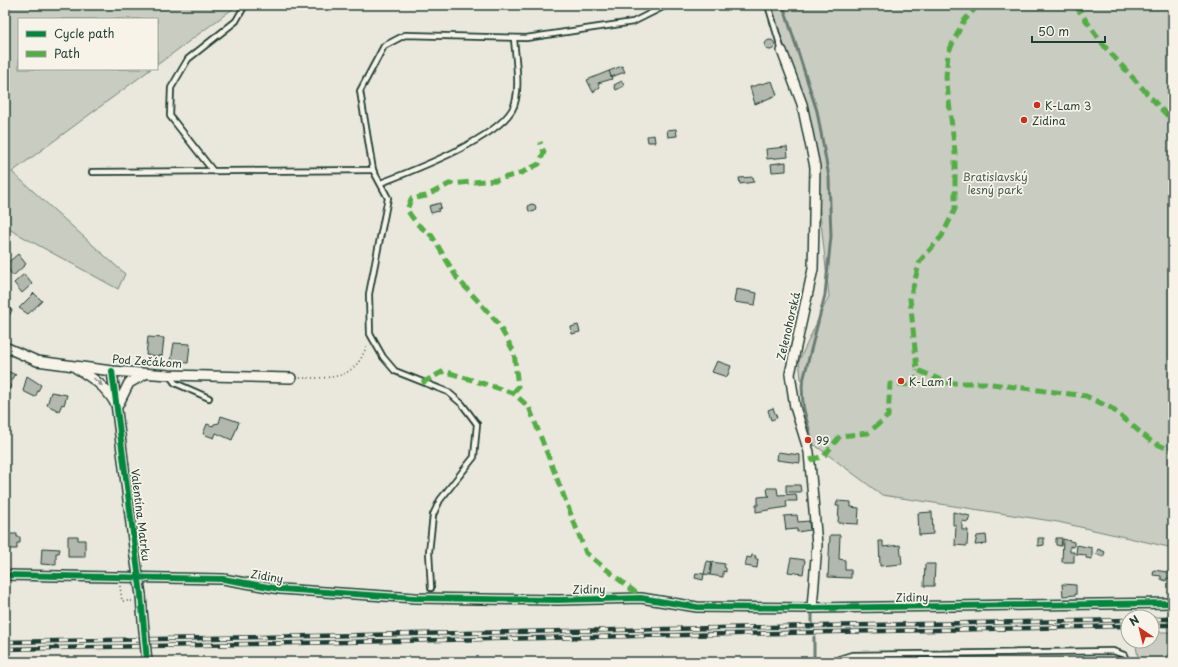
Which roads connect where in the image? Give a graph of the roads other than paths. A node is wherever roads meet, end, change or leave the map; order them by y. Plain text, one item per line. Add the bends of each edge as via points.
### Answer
1 (245, 5) edge
2 (667, 5) edge
3 (768, 5) edge
4 (514, 38) junction
5 (782, 51) joint
6 (374, 170) junction
7 (213, 171) junction
8 (92, 172) dead end
9 (380, 183) junction
10 (5, 347) edge
11 (72, 366) junction
12 (112, 371) junction
13 (148, 374) junction
14 (169, 375) junction
15 (291, 378) road end
16 (209, 398) dead end
17 (117, 406) junction
18 (5, 575) edge
19 (431, 588) dead end
20 (1173, 603) edge
21 (812, 608) junction
22 (147, 662) edge
23 (838, 662) edge
24 (1127, 662) edge

1 - 7 lane via 236,21 188,59 171,88 170,116
2 - 4 lane via 633,22
3 - 5 lane
4 - 6 lane via 405,35 384,46 360,91
4 - 9 lane via 518,85 513,110 496,128 428,164
5 - 21 street, Zelenohorská via 802,104 815,167 813,270 790,374 795,407 809,452 817,545
6 - 7 lane
6 - 9 lane
7 - 8 lane
9 - 19 lane via 388,198 369,294 370,334 383,357 395,371 448,392 462,404 477,424 474,457 440,500 434,516 429,552
10 - 11 street, Pod Zečákom via 37,361
11 - 12 street, Pod Zečákom
11 -> 17 street, Valentína Matrku via 102,385
12 - 13 street, Pod Zečákom
12 - 17 street, Valentína Matrku
13 - 14 street, Pod Zečákom
13 - 17 street via 141,375 129,383
14 - 15 street, Pod Zečákom
14 - 16 lane via 175,383
17 - 22 street, Valentína Matrku, bridge
18 - 21 street, Zidiny via 223,579 280,589 415,598 641,598 697,607
20 - 21 street, Zidiny
23 - 24 lane via 839,659 852,655 1113,651 1124,655

